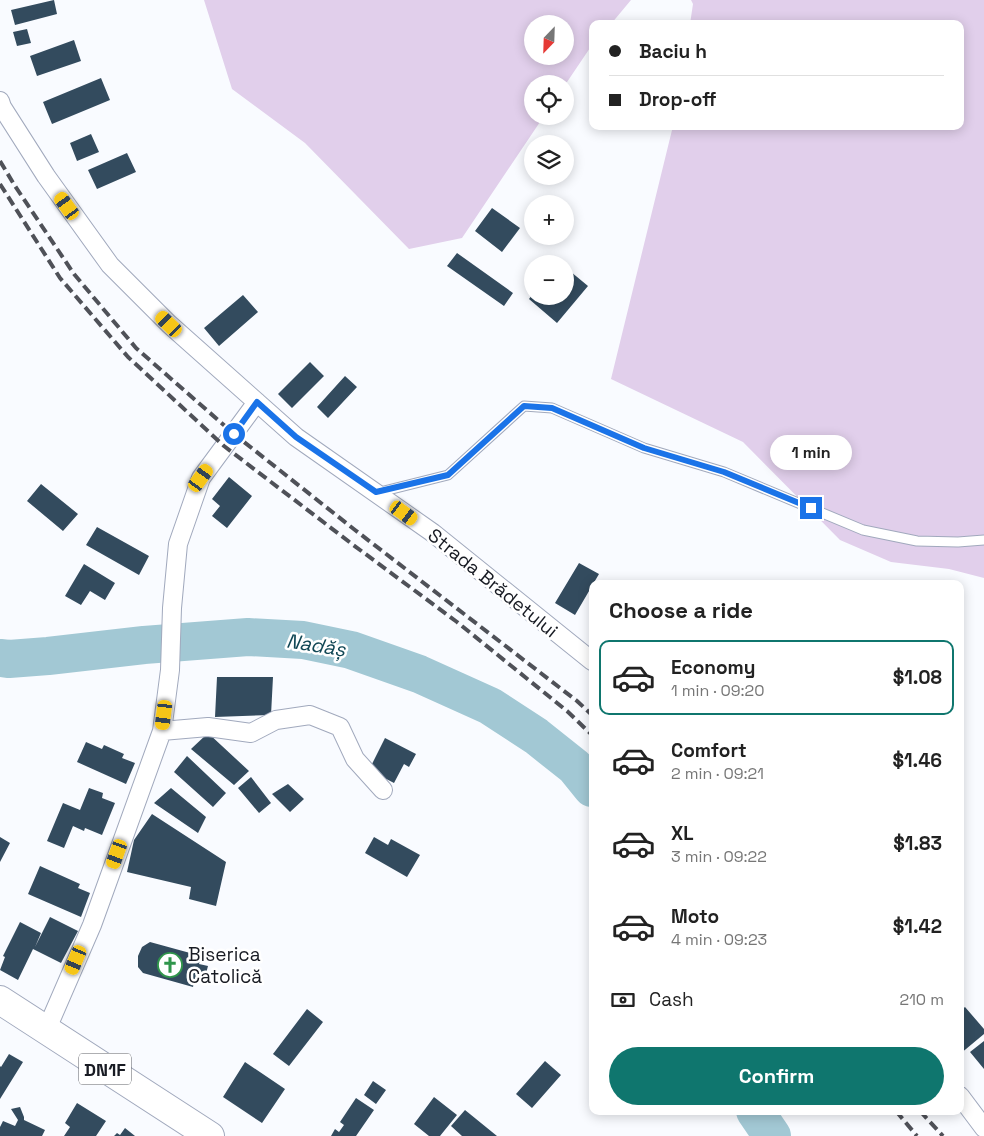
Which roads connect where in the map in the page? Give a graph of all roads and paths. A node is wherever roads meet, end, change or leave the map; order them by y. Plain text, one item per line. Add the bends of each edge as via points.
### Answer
1 (0, 101) edge
2 (257, 402) junction
3 (376, 492) junction
4 (984, 540) edge
5 (589, 659) edge
6 (162, 730) junction
7 (383, 790) dead end
8 (0, 1000) edge
9 (46, 1031) junction
10 (964, 1101) edge
11 (984, 1128) edge
12 (210, 1136) edge

1 - 2 street, Strada Brădetului via 46,176 110,265 169,324
2 - 3 street, Strada Brădetului via 296,437
2 - 6 street via 201,478 178,544 170,670
3 - 4 lane via 448,475 524,406 552,408 644,448 724,472 863,530 917,541
3 - 5 street, Strada Brădetului via 433,533
6 - 7 street via 208,726 251,733 276,720 310,715 340,727 354,759
6 - 9 street via 92,925
8 - 9 main road, DN1F
9 - 12 main road, DN1F
10 - 11 street

